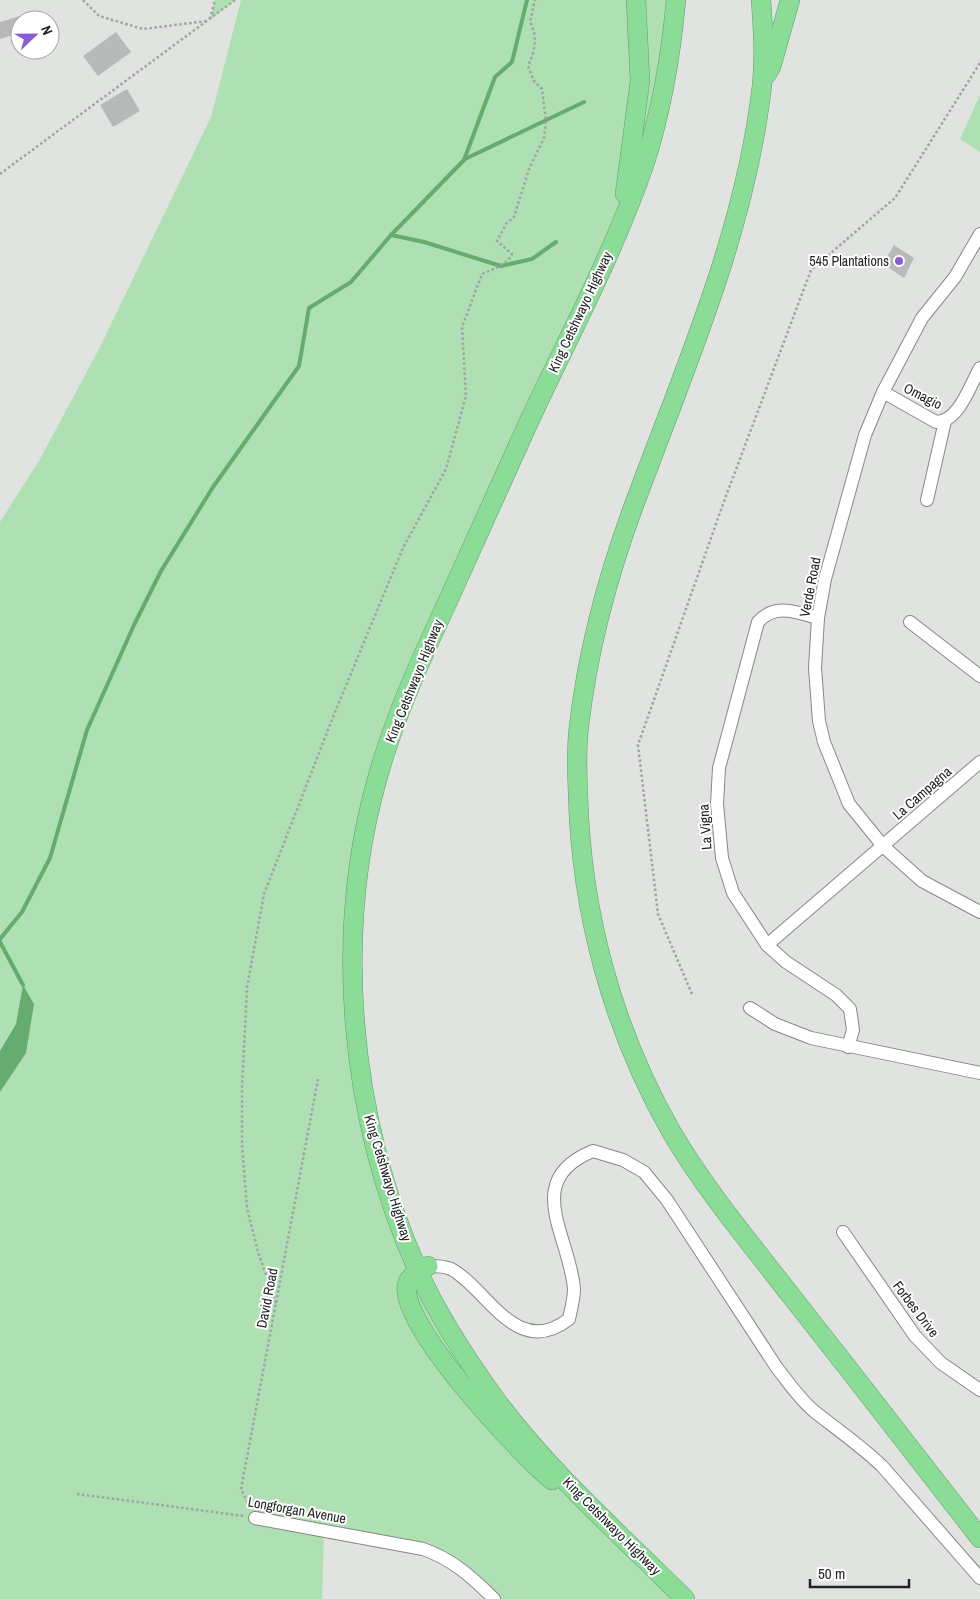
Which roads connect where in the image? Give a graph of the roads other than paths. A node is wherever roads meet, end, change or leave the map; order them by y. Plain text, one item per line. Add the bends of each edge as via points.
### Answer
1 (636, 0) edge
2 (676, 0) edge
3 (761, 0) edge
4 (790, 0) edge
5 (762, 82) junction
6 (624, 213) junction
7 (980, 234) edge
8 (980, 368) edge
9 (884, 392) junction
10 (945, 421) junction
11 (927, 500) dead end
12 (818, 618) junction
13 (910, 622) dead end
14 (980, 676) edge
15 (980, 762) edge
16 (883, 846) junction
17 (980, 912) edge
18 (767, 945) junction
19 (750, 1008) dead end
20 (848, 1047) junction
21 (980, 1073) edge
22 (843, 1232) dead end
23 (423, 1269) junction
24 (980, 1390) edge
25 (256, 1518) road end
26 (980, 1538) edge
27 (980, 1578) edge
28 (494, 1599) edge
29 (685, 1599) edge

1 - 6 highway via 640,81
2 - 6 highway, King Cetshwayo Highway via 666,74 651,138
3 - 5 highway
4 - 5 highway via 771,67
5 - 26 highway via 738,215 626,527 591,650 577,749 584,879 600,956 622,1027 651,1094 674,1136 725,1212
6 - 23 highway, King Cetshwayo Highway via 410,687 390,736 368,815 353,945 355,1024 367,1113 384,1178
7 - 9 street, Verde Road via 954,277 922,318
8 - 10 street, Omagio via 955,414
9 - 10 street, Omagio via 936,422
9 - 12 street, Verde Road via 865,434 825,579
10 - 11 street
12 - 16 street, Verde Road via 815,668 824,742 849,804
12 - 18 street, La Vigna via 776,610 758,622 719,768 717,804 726,875 733,893
13 - 14 street
15 - 16 street, La Campagna
16 - 17 street, Verde Road via 922,881
16 - 18 street, La Campagna
18 - 20 street, La Vigna via 850,1009 852,1024
19 - 20 street via 792,1032
20 - 21 street
22 - 24 street, Forbes Drive via 915,1336 942,1363
23 - 27 street via 444,1267 455,1272 494,1310 514,1324 539,1330 560,1326 569,1319 574,1289 554,1206 554,1190 569,1163 593,1151 623,1160 644,1172 667,1200 795,1391 815,1412 882,1466
23 - 29 highway, King Cetshwayo Highway via 451,1332 497,1401 546,1459
25 - 28 street, Longforgan Avenue via 423,1549 454,1564

